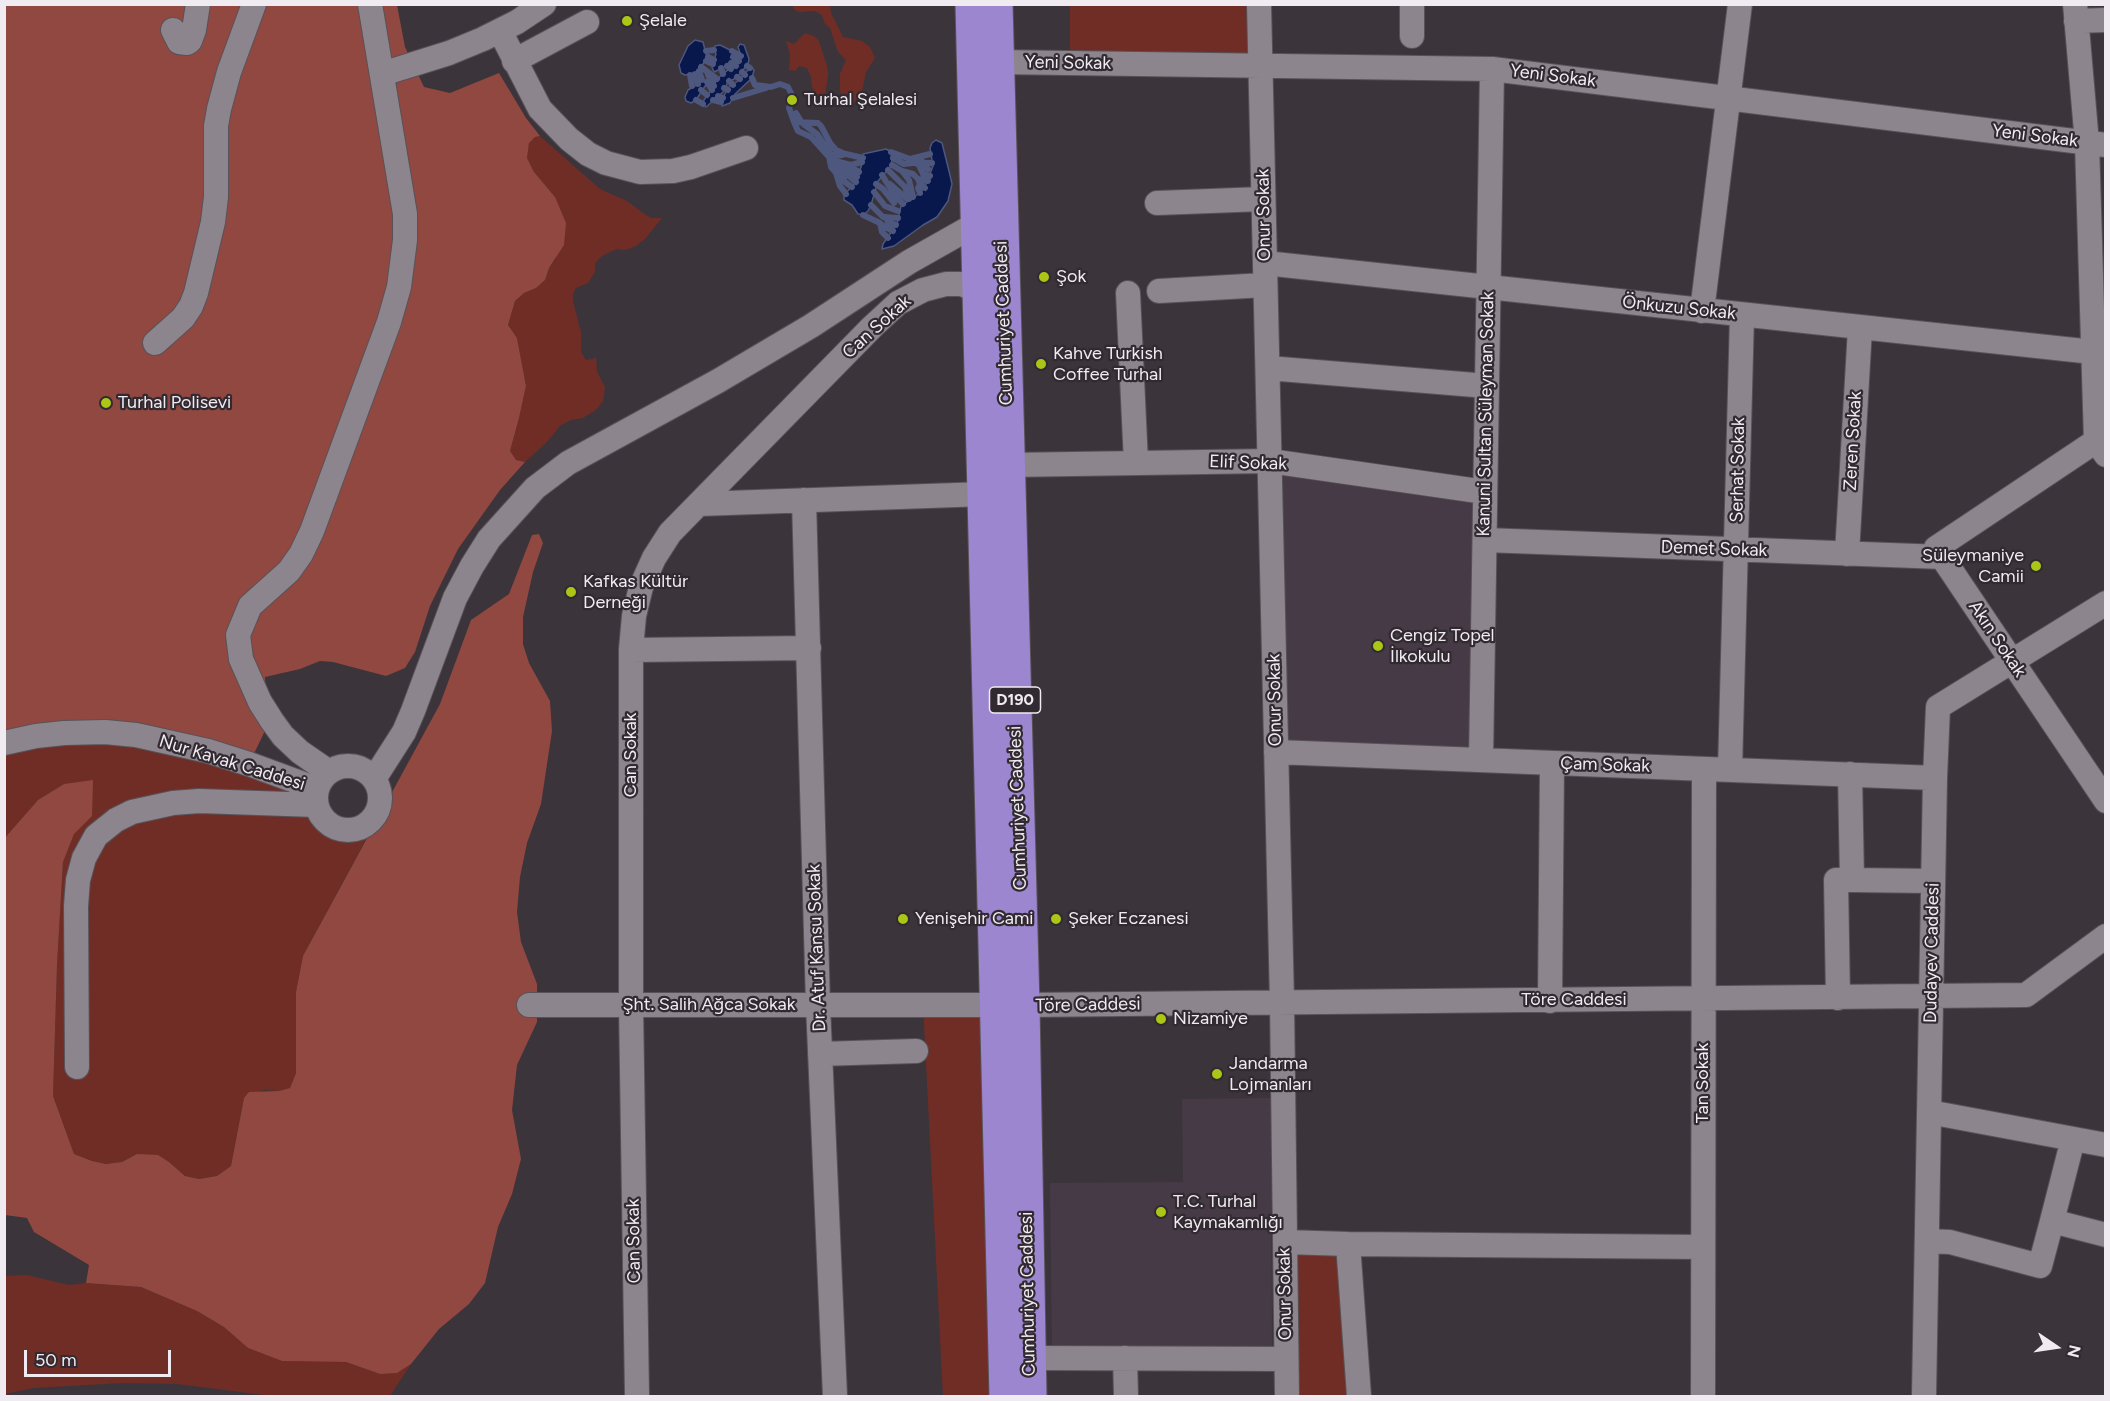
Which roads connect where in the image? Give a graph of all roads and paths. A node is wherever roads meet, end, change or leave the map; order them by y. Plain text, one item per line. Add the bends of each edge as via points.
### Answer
1 (198, 4) edge
2 (254, 4) edge
3 (370, 4) edge
4 (544, 4) edge
5 (972, 4) edge
6 (996, 4) edge
7 (1259, 4) edge
8 (1412, 4) edge
9 (1740, 4) edge
10 (2076, 13) edge
11 (2106, 20) edge
12 (587, 22) dead end
13 (173, 30) dead end
14 (500, 31) junction
15 (1412, 36) dead end
16 (514, 61) junction
17 (997, 62) junction
18 (1260, 66) junction
19 (1492, 69) junction
20 (382, 74) junction
21 (1729, 98) junction
22 (2096, 144) edge
23 (746, 148) dead end
24 (1263, 199) junction
25 (1157, 203) dead end
26 (990, 222) junction
27 (916, 258) junction
28 (1265, 274) junction
29 (1488, 287) junction
30 (929, 288) junction
31 (992, 291) junction
32 (1159, 291) dead end
33 (1128, 293) dead end
34 (1702, 311) junction
35 (1742, 315) junction
36 (1860, 328) junction
37 (155, 343) dead end
38 (2093, 352) junction
39 (1268, 368) junction
40 (1487, 386) junction
41 (2100, 393) edge
42 (2101, 448) edge
43 (1270, 461) junction
44 (1136, 463) junction
45 (1008, 465) junction
46 (1485, 492) junction
47 (985, 494) junction
48 (804, 500) junction
49 (699, 504) junction
50 (1485, 540) junction
51 (1736, 550) junction
52 (1847, 554) junction
53 (1942, 558) junction
54 (2106, 603) edge
55 (809, 648) junction
56 (631, 650) junction
57 (2012, 661) junction
58 (4, 743) edge
59 (1276, 752) junction
60 (1481, 760) junction
61 (1552, 763) junction
62 (1704, 769) junction
63 (1730, 770) junction
64 (1850, 774) junction
65 (1935, 778) junction
66 (374, 780) junction
67 (321, 789) junction
68 (2106, 801) edge
69 (1852, 880) junction
70 (1933, 880) junction
71 (2106, 936) edge
72 (1931, 996) junction
73 (1838, 998) junction
74 (1703, 999) junction
75 (1550, 1000) junction
76 (1282, 1002) junction
77 (529, 1005) dead end
78 (631, 1005) junction
79 (818, 1005) junction
80 (1010, 1005) junction
81 (916, 1051) dead end
82 (820, 1054) junction
83 (77, 1068) dead end
84 (1929, 1112) junction
85 (2073, 1139) junction
86 (2106, 1145) edge
87 (2052, 1221) junction
88 (2106, 1235) edge
89 (1927, 1241) junction
90 (1285, 1242) junction
91 (1348, 1244) junction
92 (1704, 1248) junction
93 (1029, 1358) junction
94 (1125, 1358) junction
95 (1286, 1359) junction
96 (637, 1396) edge
97 (835, 1396) edge
98 (1006, 1396) edge
99 (1030, 1396) edge
100 (1126, 1396) edge
101 (1287, 1396) edge
102 (1359, 1396) edge
103 (1703, 1396) edge
104 (1924, 1396) edge

1 - 13 street via 190,40 179,42
2 - 37 street via 219,109 213,222 196,293 183,318
3 - 20 street
4 - 14 street
5 - 26 highway, Cumhuriyet Caddesi / D190
6 - 17 highway, Cumhuriyet Caddesi / D190
7 - 18 street, Onur Sokak
8 - 15 street
9 - 21 street
10 - 11 street
10 - 22 street
12 - 16 street
14 - 16 street
14 - 20 street via 449,53
16 - 23 street via 535,102 555,126 588,154 606,163 640,172 666,172
17 - 18 street, Yeni Sokak
17 - 26 highway, Cumhuriyet Caddesi / D190
18 - 19 street, Yeni Sokak
18 - 24 street, Onur Sokak
19 - 21 street, Yeni Sokak
19 - 29 street, Kanuni Sultan Süleyman Sokak
20 - 67 street via 405,214 399,287 312,531 289,571 250,606 238,635 244,666 260,702 283,736 300,752
21 - 22 street, Yeni Sokak
21 - 34 street
22 - 38 street
24 - 25 street
24 - 28 street, Onur Sokak
26 - 27 street
26 - 31 highway, Cumhuriyet Caddesi / D190
27 - 30 street
27 - 66 street via 718,381 602,442 535,488 489,539 472,566 455,598 404,732
28 - 29 street, Önkuzu Sokak
28 - 32 street, Önkuzu Sokak
28 - 39 street, Onur Sokak
29 - 34 street, Önkuzu Sokak
29 - 40 street, Kanuni Sultan Süleyman Sokak
30 - 31 street, Can Sokak via 955,283
30 - 49 street, Can Sokak via 885,314
31 - 45 highway, Cumhuriyet Caddesi / D190
31 - 47 highway, Cumhuriyet Caddesi / D190
33 - 44 street
34 - 35 street, Önkuzu Sokak
35 - 36 street, Önkuzu Sokak
35 - 51 street, Serhat Sokak
36 - 38 street, Önkuzu Sokak
36 - 52 street, Zeren Sokak
38 - 41 street
39 - 40 street
39 - 43 street, Onur Sokak
40 - 46 street, Kanuni Sultan Süleyman Sokak
41 - 42 street
42 - 53 street via 1936,548
43 - 44 street, Elif Sokak
43 - 46 street, Elif Sokak
43 - 59 street, Onur Sokak
44 - 45 street, Elif Sokak
45 - 80 highway, Cumhuriyet Caddesi / D190
46 - 50 street, Kanuni Sultan Süleyman Sokak
47 - 48 street
47 - 80 highway, Cumhuriyet Caddesi / D190
48 - 49 street
48 - 55 street, Dr. Atuf Kansu Sokak
49 - 56 street, Can Sokak via 670,533 654,558 641,587
50 - 51 street, Demet Sokak
50 - 60 street, Kanuni Sultan Süleyman Sokak
51 - 52 street, Demet Sokak
51 - 63 street, Serhat Sokak
52 - 53 street, Demet Sokak
53 - 57 street, Akın Sokak
54 - 57 street, Dudayev Caddesi
55 - 56 street
55 - 79 street, Dr. Atuf Kansu Sokak
56 - 78 street, Can Sokak
57 - 65 street, Dudayev Caddesi via 1938,707
57 - 68 street, Akın Sokak
58 - 67 street, Nur Kavak Caddesi via 64,733 136,735 208,751
59 - 60 street, Çam Sokak
59 - 76 street, Onur Sokak
60 - 61 street, Çam Sokak
61 - 62 street, Çam Sokak
61 - 75 street
62 - 63 street, Çam Sokak
62 - 74 street, Tan Sokak
63 - 64 street, Çam Sokak
64 - 65 street, Çam Sokak
64 - 69 street
65 - 70 street, Dudayev Caddesi
66 - 67 street via 367,772 348,766 338,768
66 - 67 street via 380,798 378,808 367,825 358,829 338,829 322,818
67 - 83 street via 173,803 132,812 96,836 78,880
69 - 70 street
69 - 73 street via 1836,880
70 - 72 street, Dudayev Caddesi
71 - 72 street, Töre Caddesi via 2026,995
72 - 73 street, Töre Caddesi
72 - 84 street, Dudayev Caddesi
73 - 74 street, Töre Caddesi
74 - 75 street, Töre Caddesi
74 - 92 street, Tan Sokak
75 - 76 street, Töre Caddesi
76 - 80 street, Töre Caddesi
76 - 90 street, Onur Sokak
77 - 78 street, Şht. Salih Ağca Sokak
78 - 79 street, Şht. Salih Ağca Sokak
78 - 96 street, Can Sokak
79 - 80 street, Şht. Salih Ağca Sokak
79 - 82 street, Dr. Atuf Kansu Sokak
80 - 93 highway, Cumhuriyet Caddesi / D190
80 - 98 highway, Cumhuriyet Caddesi / D190
81 - 82 street
82 - 97 street, Dr. Atuf Kansu Sokak
84 - 85 street
84 - 89 street, Dudayev Caddesi
85 - 86 street
85 - 87 street
87 - 88 street
87 - 89 street via 2040,1266 1950,1242
89 - 104 street, Dudayev Caddesi
90 - 91 street
90 - 95 street, Onur Sokak
91 - 92 street
91 - 102 street
92 - 103 street, Tan Sokak
93 - 94 street
93 - 99 highway, Cumhuriyet Caddesi / D190
94 - 95 street
94 - 100 street
95 - 101 street, Onur Sokak

